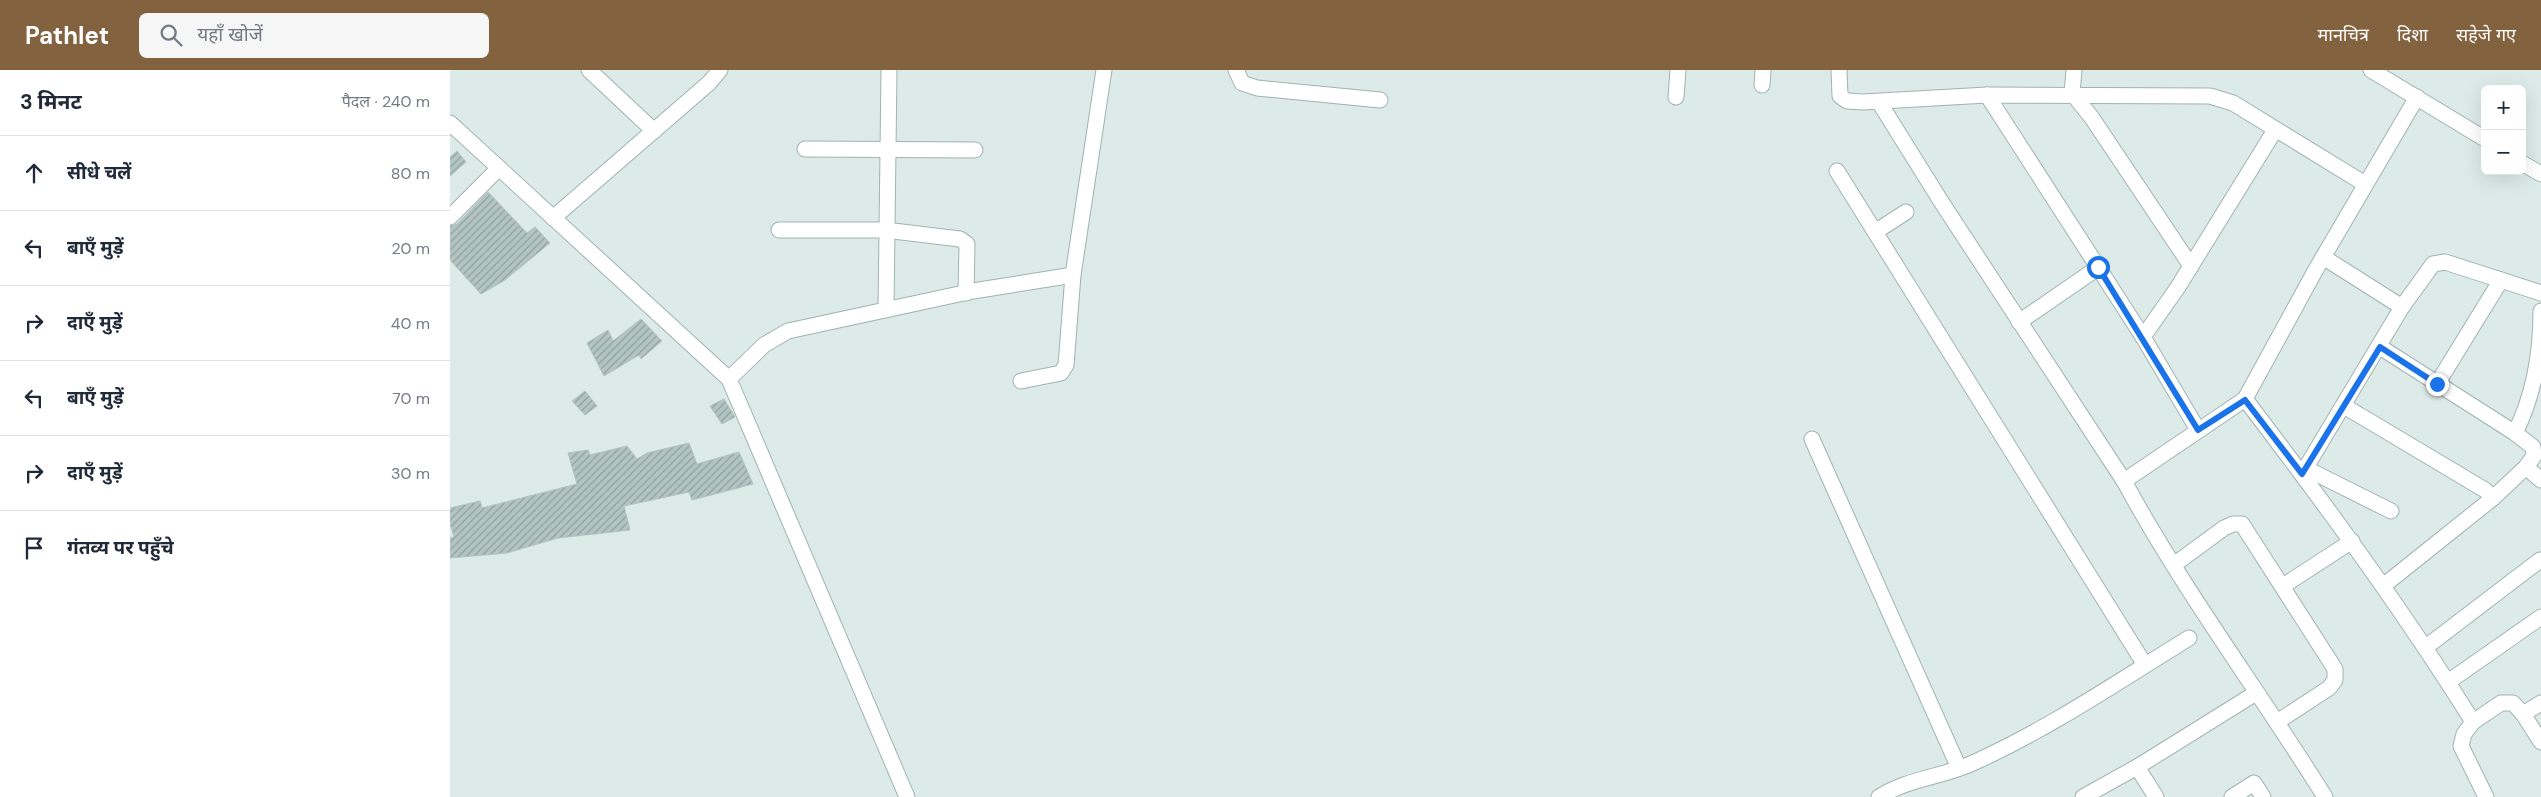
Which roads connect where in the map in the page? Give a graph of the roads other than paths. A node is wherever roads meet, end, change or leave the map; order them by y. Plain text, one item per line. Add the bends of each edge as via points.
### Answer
1 (589, 70) edge
2 (720, 70) edge
3 (889, 70) edge
4 (1104, 70) edge
5 (1236, 70) edge
6 (1678, 70) edge
7 (1839, 70) edge
8 (2074, 70) edge
9 (2371, 70) edge
10 (2072, 93) junction
11 (1987, 95) junction
12 (1676, 97) dead end
13 (2417, 97) junction
14 (1380, 100) dead end
15 (1879, 102) junction
16 (450, 124) edge
17 (2275, 130) junction
18 (654, 131) junction
19 (2481, 137) edge
20 (805, 149) dead end
21 (887, 150) junction
22 (975, 150) dead end
23 (2526, 165) edge
24 (499, 168) junction
25 (1837, 172) dead end
26 (2541, 174) edge
27 (2365, 184) junction
28 (1906, 212) dead end
29 (450, 217) edge
30 (553, 218) junction
31 (779, 230) dead end
32 (885, 230) junction
33 (1875, 232) junction
34 (2323, 257) junction
35 (2191, 266) junction
36 (2098, 267) junction
37 (1073, 275) junction
38 (2500, 280) junction
39 (966, 293) junction
40 (2541, 293) edge
41 (2402, 307) junction
42 (886, 310) junction
43 (2541, 311) edge
44 (2020, 322) junction
45 (2143, 337) junction
46 (2380, 347) junction
47 (729, 379) junction
48 (1021, 381) dead end
49 (2437, 384) junction
50 (2245, 400) junction
51 (2344, 406) junction
52 (2198, 430) junction
53 (2515, 433) junction
54 (1812, 440) dead end
55 (2526, 467) junction
56 (2303, 471) junction
57 (2124, 480) junction
58 (2541, 480) edge
59 (2493, 498) junction
60 (2391, 511) dead end
61 (2352, 541) junction
62 (2540, 560) edge
63 (2175, 564) junction
64 (2283, 586) junction
65 (2384, 586) junction
66 (2541, 617) edge
67 (2189, 638) dead end
68 (2426, 647) junction
69 (2145, 665) junction
70 (2448, 682) junction
71 (2256, 694) junction
72 (2541, 703) edge
73 (2523, 714) junction
74 (2277, 722) junction
75 (2473, 722) junction
76 (2541, 742) edge
77 (2137, 767) junction
78 (1959, 768) junction
79 (2321, 796) edge
80 (907, 797) edge
81 (1879, 797) edge
82 (2083, 797) edge
83 (2156, 797) edge
84 (2232, 797) edge
85 (2263, 797) edge
86 (2486, 797) edge

1 - 18 street
2 - 18 street
3 - 21 street
4 - 37 street
5 - 14 street via 1242,83 1257,88
6 - 12 street
7 - 15 street via 1840,96 1847,101
8 - 10 street
9 - 13 street
10 - 11 street
10 - 17 street via 2210,96 2233,103
10 - 35 street
11 - 15 street
11 - 36 street
13 - 19 street
13 - 27 street
15 - 44 street
16 - 24 street
17 - 27 street
17 - 35 street
18 - 30 street
20 - 21 street
21 - 22 street
21 - 32 street
23 - 26 street
24 - 29 street
24 - 30 street
25 - 33 street
27 - 34 street
28 - 33 street
30 - 47 street
31 - 32 street
32 - 39 street via 960,238 967,244 968,251
32 - 42 street
33 - 69 street
34 - 41 street
34 - 50 street
35 - 45 street
36 - 44 street
36 - 45 street
37 - 39 street
37 - 48 street via 1066,365 1062,373
38 - 40 street
38 - 41 street via 2445,262 2433,264
38 - 49 street
39 - 42 street
41 - 46 street
42 - 47 street via 788,331 764,345
43 - 53 street via 2535,379 2527,409
44 - 57 street
45 - 52 street
46 - 49 street
46 - 51 street
47 - 80 street
49 - 53 street
50 - 52 street
50 - 56 street
51 - 56 street
51 - 59 street via 2477,485
52 - 57 street
53 - 55 street via 2533,447 2534,456
54 - 78 street
55 - 58 street
55 - 59 street
56 - 60 street
56 - 61 street
57 - 63 street via 2145,520
59 - 65 street
61 - 64 street
61 - 65 street
62 - 68 street
63 - 64 street via 2224,528 2242,524
63 - 71 street
64 - 74 street via 2335,670 2335,680 2329,688
65 - 68 street
66 - 70 street
67 - 69 street
68 - 70 street
69 - 78 street via 2081,706
70 - 75 street
71 - 74 street
71 - 77 street
72 - 73 street
73 - 75 street via 2513,704 2501,704
73 - 76 street
74 - 79 street
75 - 86 street via 2464,734 2461,746
77 - 82 street
77 - 83 street
78 - 81 street via 1894,787
84 - 85 street via 2254,783

